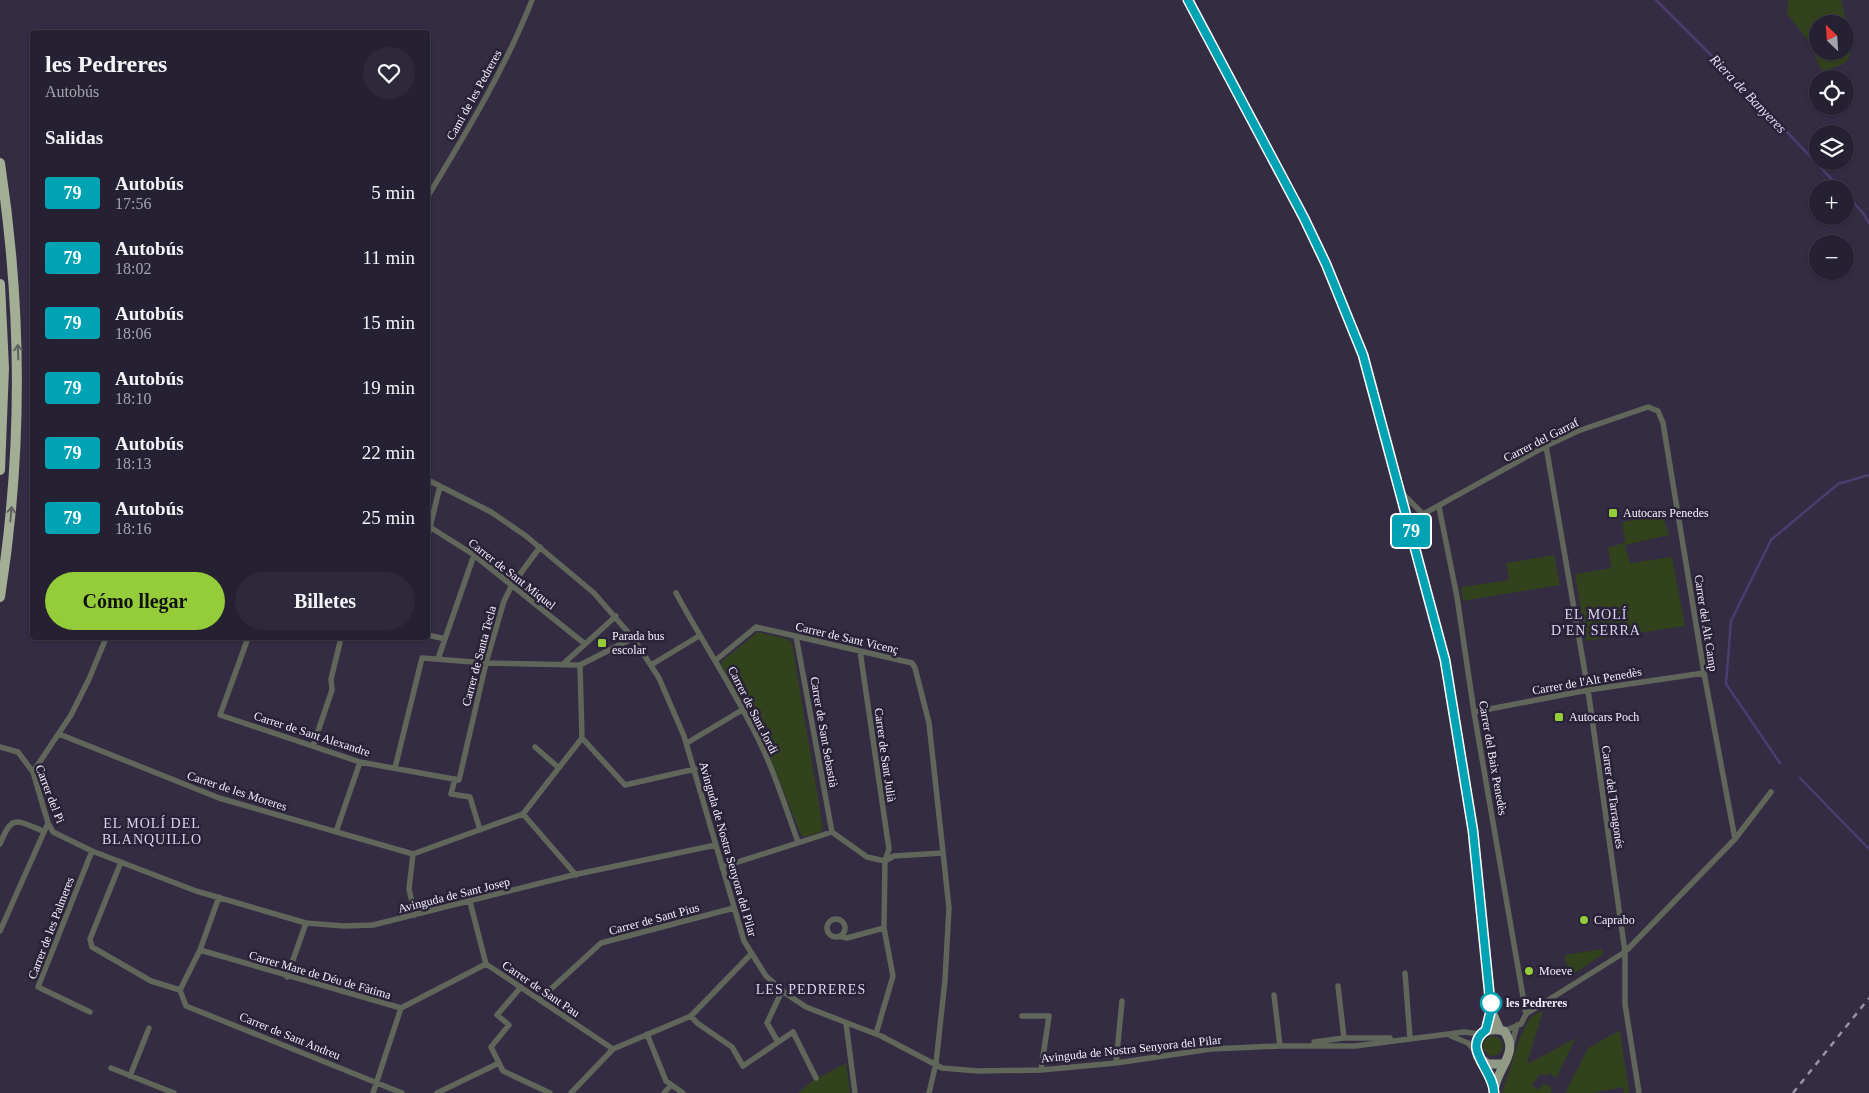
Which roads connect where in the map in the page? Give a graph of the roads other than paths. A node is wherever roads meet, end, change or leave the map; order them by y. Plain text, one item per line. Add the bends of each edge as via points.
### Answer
1 (532, 0) edge
2 (1188, 0) edge
3 (0, 162) edge
4 (430, 193) edge
5 (0, 284) edge
6 (1658, 411) joint
7 (1546, 446) junction
8 (0, 470) edge
9 (430, 481) edge
10 (440, 486) junction
11 (1401, 492) junction
12 (1438, 507) junction
13 (1425, 513) junction
14 (1409, 522) junction
15 (430, 527) joint
16 (1413, 538) junction
17 (540, 547) junction
18 (474, 555) junction
19 (512, 585) junction
20 (676, 593) dead end
21 (0, 597) edge
22 (616, 616) junction
23 (430, 635) edge
24 (699, 636) junction
25 (796, 636) junction
26 (633, 638) junction
27 (445, 639) junction
28 (105, 640) edge
29 (247, 640) edge
30 (341, 640) edge
31 (585, 644) junction
32 (860, 651) junction
33 (438, 659) junction
34 (716, 660) junction
35 (486, 663) junction
36 (562, 665) junction
37 (580, 665) junction
38 (651, 665) junction
39 (1704, 673) junction
40 (1588, 690) junction
41 (742, 710) junction
42 (1474, 712) junction
43 (58, 734) junction
44 (582, 738) junction
45 (687, 743) junction
46 (313, 746) junction
47 (1, 747) edge
48 (534, 747) dead end
49 (360, 762) junction
50 (395, 768) junction
51 (559, 768) junction
52 (695, 769) junction
53 (33, 772) junction
54 (457, 779) junction
55 (1771, 792) dead end
56 (523, 814) junction
57 (48, 823) junction
58 (480, 830) junction
59 (43, 831) junction
60 (336, 832) junction
61 (832, 832) junction
62 (1735, 839) junction
63 (798, 842) junction
64 (0, 844) edge
65 (716, 845) junction
66 (92, 851) junction
67 (943, 853) junction
68 (413, 854) junction
69 (121, 862) junction
70 (885, 862) junction
71 (722, 867) junction
72 (576, 875) junction
73 (196, 891) joint
74 (219, 897) junction
75 (470, 902) junction
76 (734, 908) junction
77 (416, 915) junction
78 (306, 923) junction
79 (884, 928) junction
80 (0, 931) edge
81 (841, 934) dead end
82 (200, 950) junction
83 (1625, 952) junction
84 (751, 954) junction
85 (486, 964) junction
86 (1405, 973) dead end
87 (287, 977) junction
88 (1338, 986) dead end
89 (522, 987) junction
90 (180, 990) junction
91 (782, 990) junction
92 (1274, 995) dead end
93 (540, 999) junction
94 (1122, 1001) dead end
95 (401, 1008) junction
96 (1491, 1010) junction
97 (90, 1012) dead end
98 (1526, 1014) junction
99 (691, 1016) junction
100 (1022, 1016) dead end
101 (846, 1023) junction
102 (1517, 1025) junction
103 (149, 1028) dead end
104 (1502, 1030) junction
105 (1483, 1032) junction
106 (647, 1034) junction
107 (876, 1034) junction
108 (1444, 1035) junction
109 (1344, 1038) junction
110 (1410, 1038) junction
111 (778, 1042) junction
112 (1280, 1046) junction
113 (1511, 1047) junction
114 (613, 1049) junction
115 (1479, 1057) junction
116 (499, 1063) junction
117 (936, 1063) junction
118 (1116, 1063) junction
119 (1503, 1064) junction
120 (111, 1068) dead end
121 (1041, 1070) junction
122 (130, 1076) junction
123 (816, 1078) dead end
124 (378, 1082) junction
125 (672, 1085) junction
126 (1494, 1089) edge
127 (174, 1093) edge
128 (374, 1093) edge
129 (402, 1093) edge
130 (437, 1093) edge
131 (550, 1093) edge
132 (571, 1093) edge
133 (664, 1093) edge
134 (683, 1093) edge
135 (855, 1093) edge
136 (929, 1093) edge
137 (1639, 1093) edge

1 - 4 street, Camí de les Pedreres via 494,81
2 - 11 main road via 1326,264 1363,355
21 -> 3 highway via 14,471 18,382 14,284
5 - 8 highway via 4,368
6 - 7 street, Carrer del Garraf via 1648,407 1578,430
6 - 39 street, Carrer del Alt Camp via 1663,423
7 - 12 street, Carrer del Garraf
7 - 40 street, Carrer del Tarragonés
9 - 10 street, Avinguda de Nostra Senyora del Pilar
10 - 15 street
10 - 17 street, Avinguda de Nostra Senyora del Pilar via 491,512
11 - 13 street
11 - 14 main road
12 - 13 street, Carrer del Garraf
12 - 42 street, Carrer del Baix Penedès via 1457,597
13 - 14 street, Carrer del Garraf
13 - 16 street
14 - 16 main road
15 - 18 street, Carrer de Sant Miquel
16 - 96 main road via 1445,660 1473,831
17 - 19 street, Carrer de Santa Tecla
17 - 22 street, Avinguda de Nostra Senyora del Pilar via 577,577
18 - 19 street, Carrer de Sant Miquel
18 - 27 street
19 - 31 street, Carrer de Sant Miquel
19 - 35 street, Carrer de Santa Tecla via 504,601
20 - 24 street, Carrer de Sant Jordi
22 - 26 street, Avinguda de Nostra Senyora del Pilar
22 - 31 street
23 - 27 street
24 - 34 street, Carrer de Sant Jordi
24 - 38 street
25 - 32 street, Carrer de Sant Vicenç
25 - 34 street, Carrer de Sant Vicenç via 756,627
25 - 61 street, Carrer de Sant Sebastià
26 - 37 street
26 - 38 street, Avinguda de Nostra Senyora del Pilar
27 - 33 street
28 - 43 street via 89,679
29 - 46 street, Carrer de Sant Alexandre via 220,714
30 - 46 street via 331,680 332,690
31 - 36 street
32 - 67 street, Carrer de Sant Vicenç via 912,663 915,668 927,710
32 - 70 street, Carrer de Sant Julià via 889,849
33 - 35 street
33 - 50 street via 422,658
34 - 41 street, Carrer de Sant Jordi
35 - 36 street
35 - 54 street, Carrer de Santa Tecla
36 - 37 street
37 - 44 street
38 - 45 street, Avinguda de Nostra Senyora del Pilar
39 - 40 street, Carrer de l'Alt Penedès
39 - 62 street, Carrer del Alt Camp
40 - 42 street, Carrer de l'Alt Penedès
40 - 83 street, Carrer del Tarragonés
41 - 45 street
41 - 63 street, Carrer de Sant Jordi via 764,750
42 - 98 street, Carrer del Baix Penedès
43 - 53 street
43 - 60 street, Carrer de les Moreres via 218,798
44 - 51 street
44 - 52 street via 625,785
45 - 52 street, Avinguda de Nostra Senyora del Pilar
46 - 49 street, Carrer de Sant Alexandre
47 - 53 street, Carrer del Pi via 18,752
48 - 51 street
49 - 50 street, Carrer de Sant Alexandre
49 - 60 street
50 - 54 street, Carrer de Sant Alexandre
51 - 56 street
52 - 65 street, Avinguda de Nostra Senyora del Pilar
53 - 57 street, Carrer del Pi
54 - 58 street via 451,794 470,797
55 - 62 street
56 - 58 street
56 - 72 street
57 - 59 street
57 - 66 street, Carrer del Pi via 54,832
58 - 68 street
59 - 64 street via 18,821 12,822
59 - 80 street
60 - 68 street, Carrer de les Moreres
61 - 63 street
61 - 70 street via 867,857
62 - 83 street
63 - 71 street
65 - 71 street, Avinguda de Nostra Senyora del Pilar
65 - 72 street, Avinguda de Sant Josep
66 - 69 street, Carrer del Pi
66 - 97 street, Carrer de les Palmeres via 38,987
67 - 70 street via 894,856
67 - 117 street, Carrer de Sant Vicenç via 949,908 948,949
68 - 77 street via 408,889
69 - 73 street, Carrer del Pi
69 - 90 street via 90,940 92,947 151,981
70 - 79 street, Carrer de Sant Julià
71 - 76 street, Avinguda de Nostra Senyora del Pilar
72 - 75 street, Avinguda de Sant Josep
73 - 74 street, Avinguda de Sant Josep
74 - 78 street, Avinguda de Sant Josep
74 - 82 street
75 - 77 street, Avinguda de Sant Josep
75 - 85 street, Carrer de Sant Pau
76 - 84 street, Avinguda de Nostra Senyora del Pilar
76 - 93 street, Carrer de Sant Pius via 602,943
77 - 78 street, Avinguda de Sant Josep via 373,925
78 - 87 street
79 - 81 street via 847,938
79 - 107 street, Carrer de Sant Julià via 893,976
82 - 87 street, Carrer Mare de Déu de Fàtima
82 - 90 street
83 - 98 street
83 - 137 street, Carrer del Tarragonés via 1625,1004
84 - 91 street, Avinguda de Nostra Senyora del Pilar via 766,976
84 - 99 street
85 - 89 street, Carrer de Sant Pau
85 - 95 street, Carrer Mare de Déu de Fàtima
86 - 110 street
87 - 95 street, Carrer Mare de Déu de Fàtima
88 - 109 street
89 - 93 street, Carrer de Sant Pau
89 - 116 street via 497,1015 509,1024 491,1047
90 - 124 street, Carrer de Sant Andreu via 186,1006
91 - 101 street, Avinguda de Nostra Senyora del Pilar via 806,1007
91 - 111 street via 767,1023
92 - 112 street
93 - 114 street, Carrer de Sant Pau
94 - 118 street
95 - 124 street
96 - 104 main road
96 - 105 main road
98 - 102 street
99 - 106 street
99 - 111 street via 696,1023 732,1047 743,1066
100 - 121 street via 1049,1016
101 - 107 street, Avinguda de Nostra Senyora del Pilar
101 - 135 street
102 - 104 street
102 - 113 street
103 - 122 street
104 - 105 main road
104 - 113 main road
105 - 108 street, Avinguda de Nostra Senyora del Pilar
105 - 115 main road via 1475,1043
106 - 114 street
106 - 125 street via 666,1081
107 - 117 street, Avinguda de Nostra Senyora del Pilar
108 - 110 street, Avinguda de Nostra Senyora del Pilar
108 - 115 street, Avinguda de Nostra Senyora del Pilar via 1468,1043
109 - 110 street, Avinguda de Nostra Senyora del Pilar
109 - 112 street, Avinguda de Nostra Senyora del Pilar
110 - 112 street, Avinguda de Nostra Senyora del Pilar via 1355,1046
111 - 123 street via 792,1032
112 - 118 street, Avinguda de Nostra Senyora del Pilar via 1211,1049
113 - 119 main road
114 - 132 street
115 - 119 main road via 1491,1064
115 - 126 main road
116 - 130 street
116 - 131 street via 503,1071
117 - 121 street, Avinguda de Nostra Senyora del Pilar via 942,1068 953,1069
117 - 136 street, Carrer de Sant Vicenç
118 - 121 street, Avinguda de Nostra Senyora del Pilar
119 - 126 main road
120 - 122 street
122 - 127 street
124 - 128 street
124 - 129 street, Carrer de Sant Andreu
125 - 133 street
125 - 134 street

